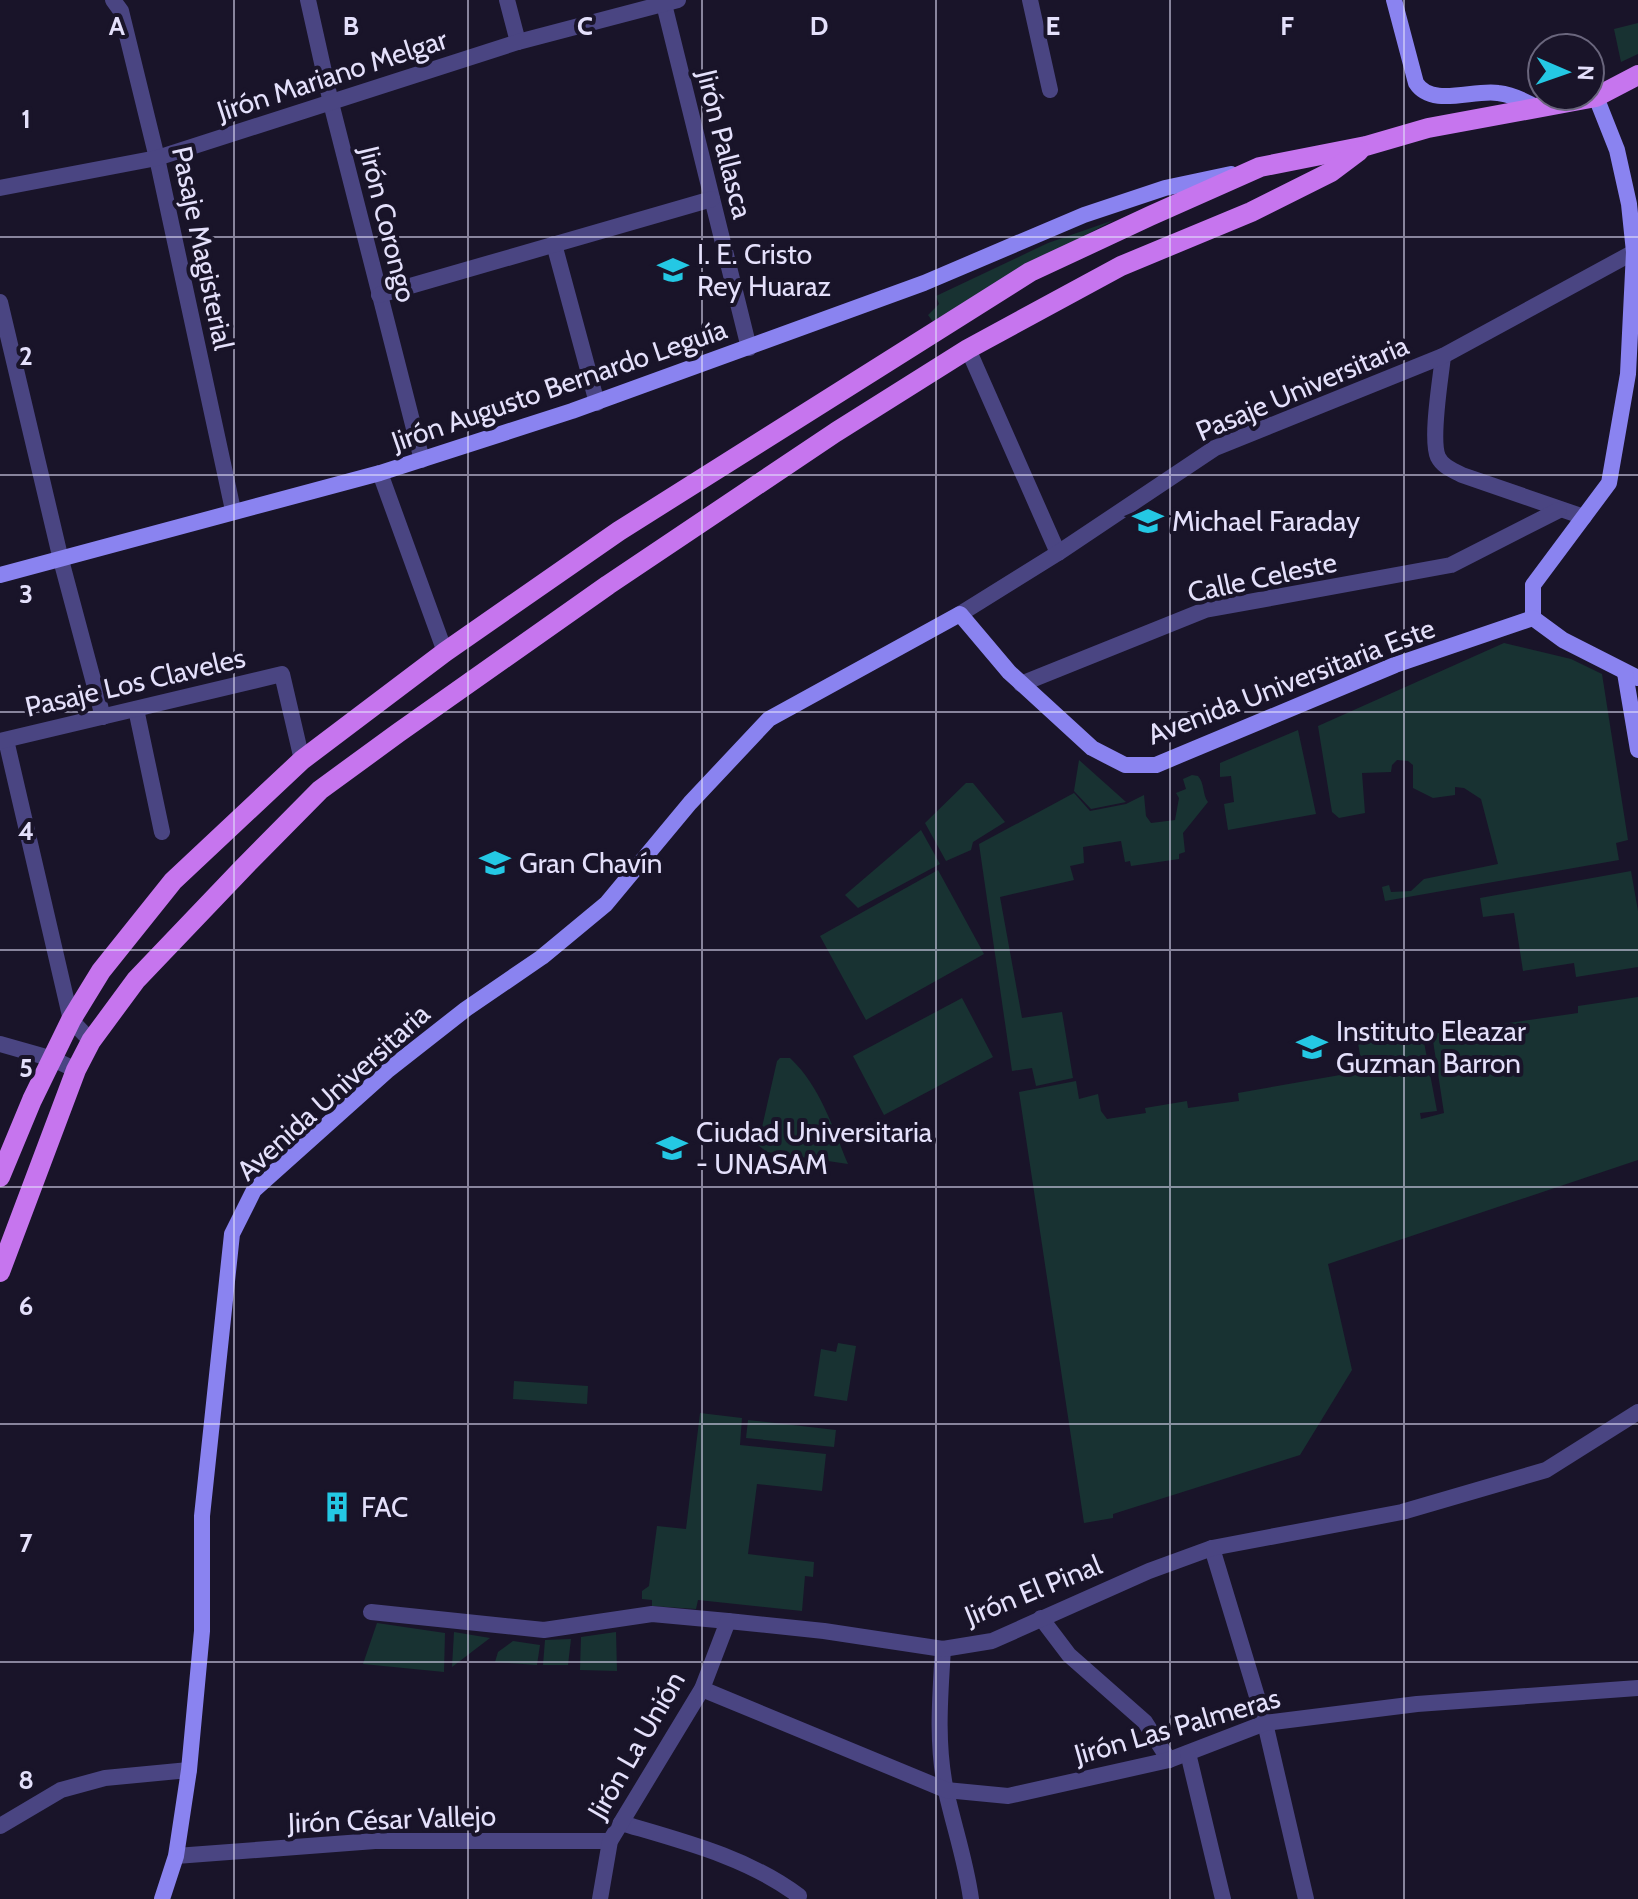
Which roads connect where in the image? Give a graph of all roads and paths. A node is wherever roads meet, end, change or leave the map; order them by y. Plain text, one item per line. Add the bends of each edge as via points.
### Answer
1 (113, 0) edge
2 (308, 0) edge
3 (507, 0) edge
4 (1030, 0) edge
5 (1394, 0) edge
6 (668, 1) edge
7 (518, 42) junction
8 (1638, 75) edge
9 (1050, 90) dead end
10 (1606, 92) edge
11 (1526, 101) edge
12 (331, 103) junction
13 (1526, 111) edge
14 (1602, 112) edge
15 (1366, 146) junction
16 (157, 158) junction
17 (1260, 167) junction
18 (0, 188) edge
19 (712, 199) junction
20 (554, 244) junction
21 (1634, 252) junction
22 (379, 295) junction
23 (0, 302) edge
24 (749, 348) junction
25 (968, 349) junction
26 (1443, 356) junction
27 (597, 403) junction
28 (422, 460) junction
29 (380, 473) junction
30 (233, 510) junction
31 (1559, 510) junction
32 (1584, 517) junction
33 (1058, 553) junction
34 (61, 560) junction
35 (0, 575) edge
36 (960, 614) junction
37 (1533, 618) junction
38 (445, 652) junction
39 (1632, 676) edge
40 (1021, 684) junction
41 (136, 709) junction
42 (103, 717) junction
43 (3, 740) edge
44 (1638, 750) edge
45 (302, 760) junction
46 (162, 832) dead end
47 (71, 1020) junction
48 (91, 1041) junction
49 (0, 1044) edge
50 (53, 1059) junction
51 (76, 1070) junction
52 (0, 1177) edge
53 (2, 1261) edge
54 (1638, 1412) edge
55 (1212, 1548) junction
56 (371, 1612) dead end
57 (1041, 1618) junction
58 (728, 1621) junction
59 (943, 1649) junction
60 (1638, 1688) edge
61 (702, 1689) junction
62 (1265, 1723) junction
63 (1188, 1753) junction
64 (1169, 1760) junction
65 (189, 1770) junction
66 (946, 1790) junction
67 (621, 1823) junction
68 (0, 1826) edge
69 (610, 1841) junction
70 (176, 1856) junction
71 (162, 1899) edge
72 (600, 1899) edge
73 (797, 1899) edge
74 (971, 1899) edge
75 (1223, 1899) edge
76 (1306, 1899) edge

1 - 16 street, Pasaje Magisterial via 121,11
2 - 12 street, Jirón Corongo
3 - 7 street
4 - 9 street
5 - 11 main road via 1422,92 1496,92
6 - 7 street, Jirón Mariano Melgar
6 - 19 street, Jirón Pallasca
7 - 12 street, Jirón Mariano Melgar
8 - 10 main road
12 - 16 street, Jirón Mariano Melgar
12 - 22 street, Jirón Corongo
13 - 15 main road
14 - 21 main road via 1617,150
15 - 17 main road
15 - 25 main road via 1331,172 1121,266
16 - 18 street, Jirón Mariano Melgar
16 - 30 street, Pasaje Magisterial
17 - 24 main road, Jirón Augusto Bernardo Leguía via 1165,188 1084,215 924,283
17 - 38 main road via 1030,272 619,531
19 - 20 street
19 - 24 street, Jirón Pallasca
20 - 22 street
20 - 27 street
21 - 26 street, Pasaje Universitaria
21 - 32 main road via 1628,374 1609,483
22 - 28 street, Jirón Corongo
23 - 34 street
24 - 27 main road, Jirón Augusto Bernardo Leguía
25 - 33 street
25 - 48 main road via 608,585 325,786 136,980
26 - 31 street via 1435,437 1443,466
26 - 33 street, Pasaje Universitaria via 1215,448
27 - 28 main road, Jirón Augusto Bernardo Leguía
28 - 29 main road, Jirón Augusto Bernardo Leguía
29 - 30 main road, Jirón Augusto Bernardo Leguía
29 - 38 street
30 - 34 main road, Jirón Augusto Bernardo Leguía
31 - 32 street
31 - 40 street, Calle Celeste via 1451,565 1205,610
32 - 37 main road via 1533,585
33 - 36 street, Pasaje Universitaria
34 - 35 main road, Jirón Augusto Bernardo Leguía
34 - 42 street
36 - 40 main road, Avenida Universitaria Este
36 - 65 main road, Avenida Universitaria via 769,719 606,904 387,1071 254,1190 232,1234 202,1516 202,1631
37 - 39 main road
37 - 40 main road, Avenida Universitaria Este via 1395,665 1156,765 1125,765 1092,748
38 - 45 main road
39 - 44 main road
41 - 42 street, Pasaje Los Claveles
41 - 45 street, Pasaje Los Claveles via 282,674
41 - 46 street
42 - 43 street, Pasaje Los Claveles
43 - 47 street
45 - 47 main road via 173,881 101,971
47 - 48 street
47 - 50 main road
48 - 51 main road
49 - 50 street
50 - 51 street
50 - 52 main road
51 - 53 main road
54 - 55 street, Jirón El Pinal via 1546,1470 1402,1512
55 - 57 street, Jirón El Pinal
55 - 62 street
56 - 58 street, Jirón El Pinal via 544,1630 652,1614
57 - 59 street, Jirón El Pinal via 992,1641
57 - 64 street via 1069,1655 1145,1722
58 - 59 street, Jirón El Pinal
58 - 61 street, Jirón La Unión
59 - 66 street via 938,1731
60 - 62 street, Jirón Las Palmeras via 1417,1704
61 - 66 street, Jirón Las Palmeras
61 - 67 street, Jirón La Unión
62 - 63 street, Jirón Las Palmeras
62 - 76 street
63 - 64 street, Jirón Las Palmeras
63 - 75 street
64 - 66 street, Jirón Las Palmeras via 1008,1796
65 - 68 street via 105,1778 61,1790
65 - 70 main road, Avenida Universitaria
66 - 74 street
67 - 69 street, Jirón La Unión
67 - 73 street via 714,1850 786,1886
69 - 70 street, Jirón César Vallejo via 375,1841
69 - 72 street, Jirón La Unión
70 - 71 main road, Avenida Universitaria

